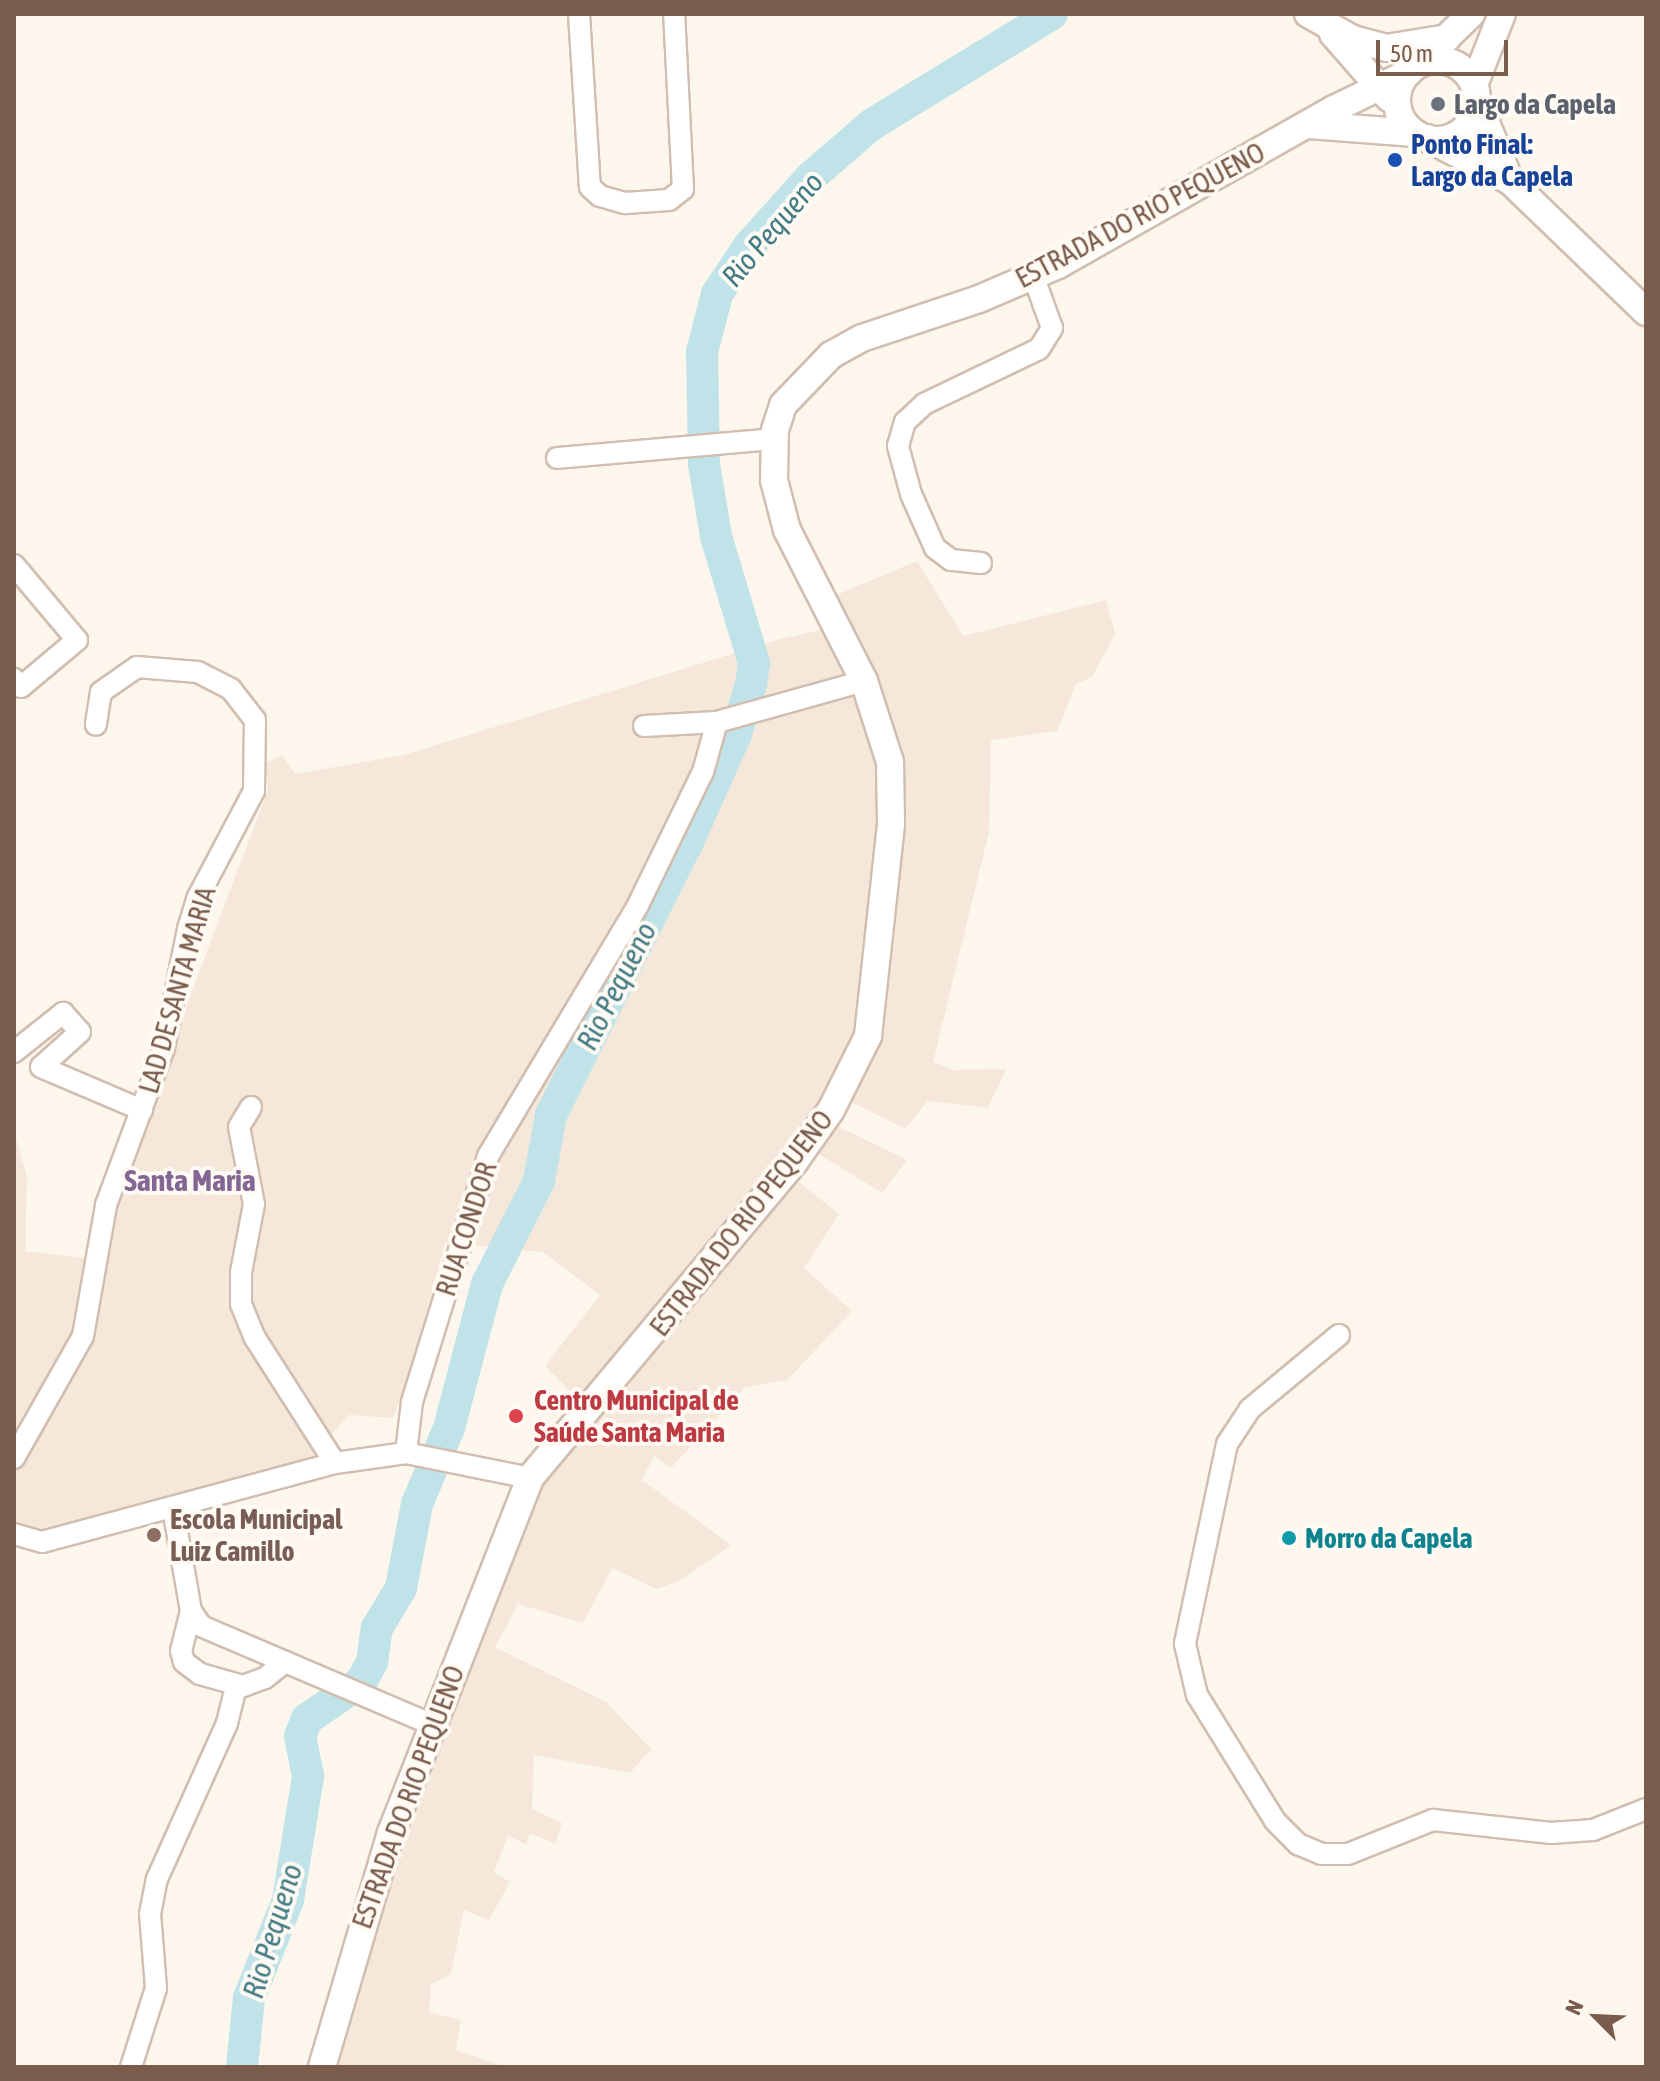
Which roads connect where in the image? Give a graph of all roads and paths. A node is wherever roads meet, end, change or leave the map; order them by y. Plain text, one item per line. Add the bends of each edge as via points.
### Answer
1 (579, 14) edge
2 (674, 14) edge
3 (1471, 14) edge
4 (1502, 14) edge
5 (1317, 20) edge
6 (1352, 54) junction
7 (1426, 56) junction
8 (1379, 86) junction
9 (1476, 93) junction
10 (1334, 109) junction
11 (1399, 111) junction
12 (1305, 126) junction
13 (1421, 136) junction
14 (1510, 181) junction
15 (1033, 275) junction
16 (1646, 312) edge
17 (774, 439) junction
18 (557, 458) dead end
19 (981, 563) dead end
20 (14, 565) edge
21 (864, 681) junction
22 (18, 683) edge
23 (721, 721) junction
24 (96, 725) dead end
25 (644, 726) dead end
26 (14, 1052) edge
27 (251, 1107) dead end
28 (142, 1110) junction
29 (1339, 1335) dead end
30 (413, 1454) junction
31 (14, 1458) edge
32 (335, 1463) junction
33 (530, 1478) junction
34 (173, 1508) junction
35 (14, 1534) edge
36 (191, 1611) junction
37 (285, 1662) junction
38 (236, 1686) junction
39 (431, 1724) junction
40 (1646, 1809) edge
41 (131, 2067) edge
42 (322, 2067) edge

1 - 2 street via 590,187 600,196 625,203 669,200 683,189
3 - 7 street
4 - 9 street
5 - 6 street
5 - 7 street via 1369,44
6 - 8 street
6 - 10 street via 1347,83
7 - 8 street, ESTRADA DO RIO PEQUENO
7 - 9 street via 1465,71
7 - 11 street via 1398,91
8 - 10 street, ESTRADA DO RIO PEQUENO
8 - 11 street
9 - 13 street via 1461,132
9 - 14 street
10 - 12 street, ESTRADA DO RIO PEQUENO
11 - 13 street
12 - 13 street
12 - 15 street, ESTRADA DO RIO PEQUENO
13 - 14 street
14 - 16 street
15 - 17 street, ESTRADA DO RIO PEQUENO via 862,338 831,355 783,405
15 - 19 street via 1052,328 1039,349 924,404 905,422 898,446 911,494 935,548 951,560
17 - 18 street
17 - 21 street, ESTRADA DO RIO PEQUENO via 774,480 787,530
20 - 22 street via 77,640
21 - 23 street
21 - 33 street, ESTRADA DO RIO PEQUENO via 890,762 891,824 868,1036 856,1066 831,1110 727,1248
23 - 25 street
23 - 30 street, RUA CONDOR via 703,772 638,905 488,1156 412,1402
24 - 28 street, LAD DE SANTA MARIA via 101,692 137,667 198,672 231,689 255,720 258,742 254,791 198,897 172,1018
26 - 28 street via 63,1013 80,1032 41,1067
27 - 32 street via 239,1127 254,1204 241,1272 241,1304 255,1338
28 - 31 street, LAD DE SANTA MARIA via 106,1205 83,1336
29 - 40 street via 1250,1409 1227,1444 1185,1644 1197,1695 1275,1821 1298,1844 1321,1854 1348,1854 1433,1820 1551,1833 1593,1830
30 - 32 street
30 - 33 street
32 - 34 street
33 - 39 street, ESTRADA DO RIO PEQUENO
34 - 35 street via 42,1542
34 - 36 street
36 - 37 street via 206,1630
36 - 38 street via 181,1635 184,1662 200,1674
37 - 38 street via 265,1678
37 - 39 street
38 - 41 street via 227,1723 157,1879 150,1914 155,1996
39 - 42 street, ESTRADA DO RIO PEQUENO via 347,1968

